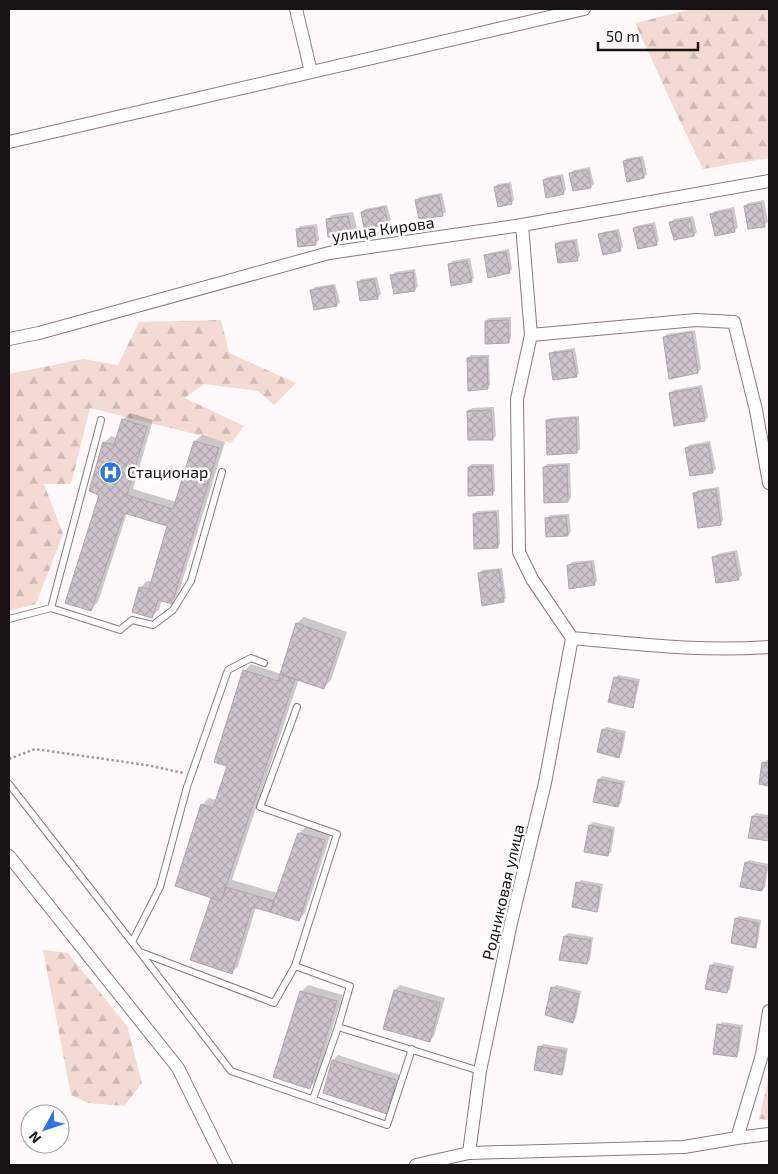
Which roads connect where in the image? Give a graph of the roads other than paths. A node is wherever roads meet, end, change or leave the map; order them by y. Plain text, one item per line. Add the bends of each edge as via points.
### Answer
1 (296, 9) edge
2 (584, 9) edge
3 (311, 72) junction
4 (9, 142) edge
5 (769, 181) edge
6 (522, 225) junction
7 (531, 335) junction
8 (9, 339) edge
9 (101, 420) dead end
10 (222, 472) dead end
11 (769, 483) edge
12 (52, 608) junction
13 (9, 619) edge
14 (572, 638) junction
15 (769, 647) edge
16 (264, 663) dead end
17 (297, 707) dead end
18 (9, 784) edge
19 (9, 856) edge
20 (132, 942) junction
21 (139, 951) junction
22 (295, 966) junction
23 (769, 1010) edge
24 (338, 1027) junction
25 (412, 1049) junction
26 (480, 1071) junction
27 (313, 1100) junction
28 (769, 1134) edge
29 (737, 1138) junction
30 (468, 1153) junction
31 (226, 1165) edge
32 (416, 1165) edge

1 - 3 street
2 - 3 street
3 - 4 street
5 - 6 street, улица Кирова
6 - 7 street
6 - 8 street, улица Кирова via 330,253
7 - 11 street via 696,320 734,322 756,410
7 - 14 street via 517,399 519,552 532,579
9 - 12 lane
10 - 12 lane via 191,581 173,610 153,625 132,620 120,630
12 - 13 lane
14 - 15 street via 672,647
14 - 26 street, Родниковая улица via 545,782
16 - 20 lane via 251,658 228,670 191,774 160,887
17 - 22 lane via 260,807 338,834
18 - 20 lane
19 - 31 street via 178,1068
20 - 21 lane
21 - 22 lane via 274,1003
21 - 27 lane via 230,1071
22 - 24 lane via 350,986
23 - 29 street via 762,1055
24 - 25 lane
24 - 27 lane
25 - 26 lane
25 - 27 lane via 388,1125
26 - 30 street, Родниковая улица
28 - 29 street
29 - 30 street via 684,1146
30 - 32 street

